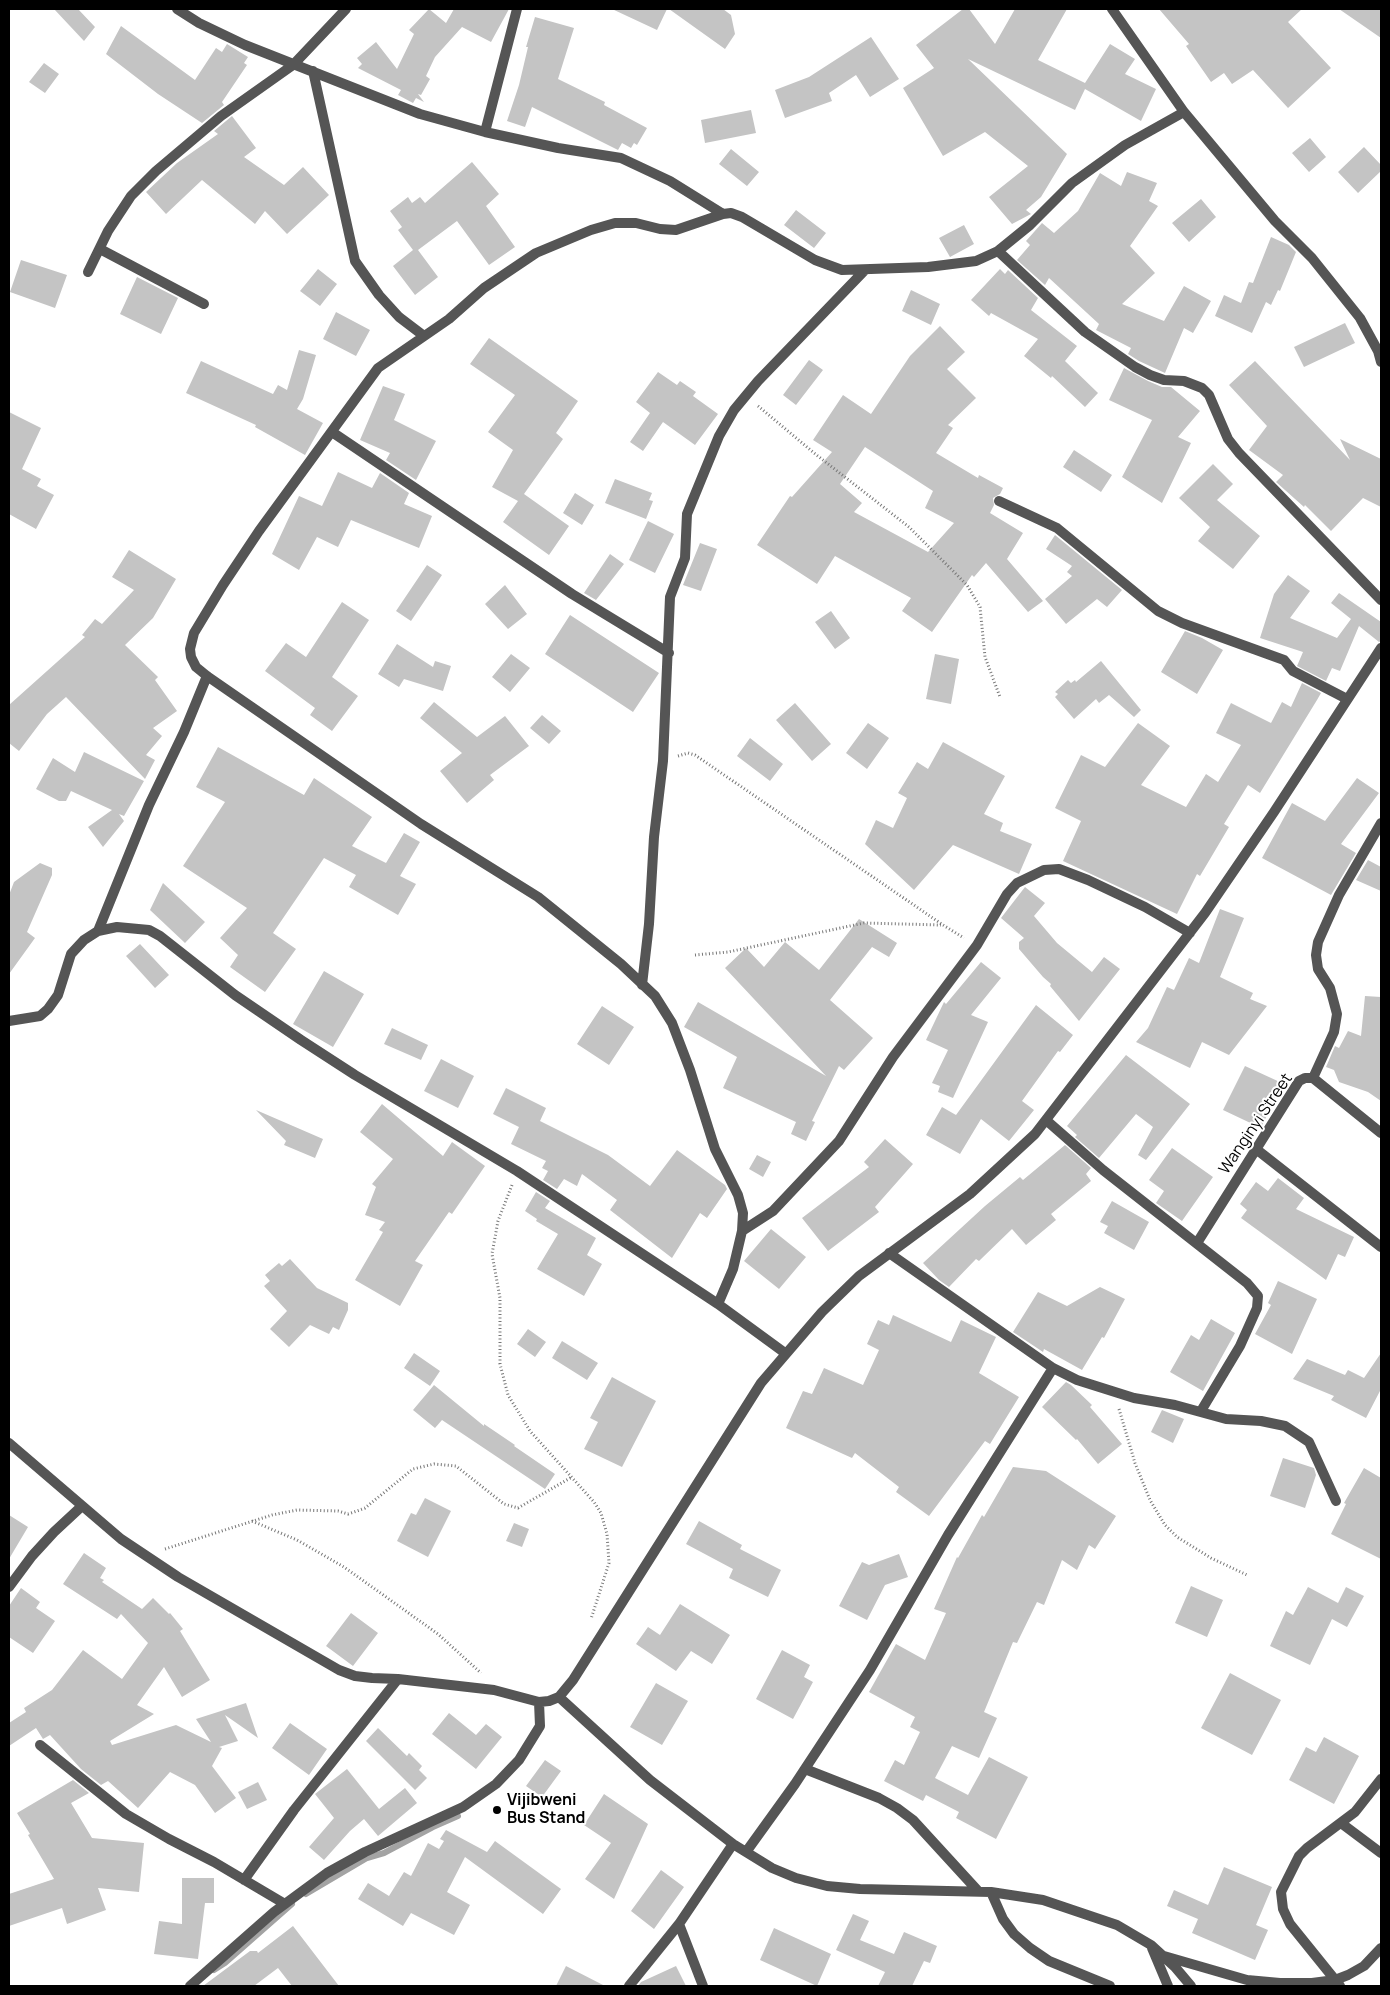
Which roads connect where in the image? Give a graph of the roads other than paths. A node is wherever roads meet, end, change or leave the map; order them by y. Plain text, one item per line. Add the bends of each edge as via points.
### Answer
1 (178, 9) edge
2 (346, 9) edge
3 (517, 9) edge
4 (1112, 9) edge
5 (293, 65) junction
6 (312, 71) junction
7 (1184, 112) junction
8 (486, 132) junction
9 (723, 214) junction
10 (100, 249) junction
11 (998, 251) junction
12 (865, 270) junction
13 (88, 272) dead end
14 (204, 304) dead end
15 (424, 336) junction
16 (1381, 362) edge
17 (332, 432) junction
18 (999, 501) dead end
19 (1381, 600) edge
20 (1381, 648) edge
21 (669, 653) junction
22 (207, 676) junction
23 (1347, 699) junction
24 (1381, 823) edge
25 (98, 930) junction
26 (1190, 933) junction
27 (642, 985) junction
28 (9, 1021) edge
29 (1313, 1078) junction
30 (1046, 1120) junction
31 (1381, 1132) edge
32 (1256, 1150) junction
33 (742, 1231) junction
34 (1196, 1242) junction
35 (1381, 1247) edge
36 (889, 1253) junction
37 (718, 1304) junction
38 (785, 1353) junction
39 (1053, 1368) junction
40 (1201, 1411) junction
41 (9, 1443) edge
42 (1336, 1501) dead end
43 (82, 1506) junction
44 (9, 1587) edge
45 (398, 1679) junction
46 (559, 1697) junction
47 (539, 1702) junction
48 (40, 1745) dead end
49 (805, 1769) junction
50 (1381, 1779) edge
51 (1341, 1823) junction
52 (733, 1844) junction
53 (746, 1852) junction
54 (1381, 1854) edge
55 (244, 1880) junction
56 (978, 1891) junction
57 (991, 1892) junction
58 (284, 1904) junction
59 (679, 1924) junction
60 (1151, 1945) junction
61 (1381, 1948) edge
62 (1163, 1955) junction
63 (1337, 1983) edge
64 (190, 1986) edge
65 (629, 1986) edge
66 (703, 1986) edge
67 (1110, 1986) edge
68 (1168, 1986) edge
69 (1191, 1986) edge

1 - 5 street via 244,46
2 - 5 street
3 - 8 street
4 - 7 street
5 - 6 street
5 - 10 street via 221,116 156,171 131,196
6 - 8 street via 420,114
6 - 15 street via 355,261 399,317
7 - 11 street via 1125,145 1072,183 1030,225
7 - 16 street via 1360,318
8 - 9 street via 621,158 670,181
9 - 12 street via 742,217 831,267
9 - 15 street via 676,230 636,223 615,224 556,244 484,288 450,319
10 - 13 street
10 - 14 street
11 - 12 street via 960,264
11 - 19 street via 1085,332 1135,368 1164,380 1184,381 1202,388 1209,395 1228,439 1239,453
12 - 21 street via 758,381 734,410 719,436 687,514 684,558 670,597
15 - 17 street via 378,368
17 - 21 street via 572,594
17 - 22 street via 259,531 197,627 190,657
18 - 23 street via 1057,528 1158,611 1284,660 1293,671
20 - 23 street
21 - 27 street via 663,761
22 - 25 street
22 - 27 street via 421,824 538,897
23 - 26 street
24 - 29 street via 1339,895 1318,942 1318,969 1330,988 1337,1014 1334,1032
25 - 28 street via 71,954 58,995 48,1009 40,1016
25 - 37 street via 138,928 160,936 235,995 301,1040 517,1171
26 - 30 street
26 - 33 street via 1145,907 1059,869 1044,870 1016,883 977,944 893,1057 839,1142 773,1211
27 - 33 street via 655,996 672,1023 715,1149 738,1195 743,1213
29 - 31 street, Wanginyi Street
29 - 32 street, Wanginyi Street via 1299,1081
30 - 34 street via 1103,1170
30 - 36 street via 970,1194
32 - 34 street, Wanginyi Street
32 - 35 street
33 - 37 street via 733,1269
34 - 40 street via 1247,1283 1258,1301 1258,1308 1240,1346
36 - 38 street via 859,1276
36 - 39 street
37 - 38 street
38 - 46 street via 761,1383 573,1680
39 - 40 street via 1113,1392
39 - 49 street via 948,1535 870,1670
40 - 42 street via 1226,1419 1285,1426 1309,1442
41 - 43 street
43 - 44 street via 32,1556
43 - 45 street via 121,1539 178,1577 339,1670 363,1677
45 - 47 street via 502,1692
45 - 55 street via 294,1810
46 - 47 street via 550,1702
46 - 52 street via 650,1780
47 - 58 street via 540,1726 519,1760 496,1784 462,1807 327,1873
48 - 55 street via 126,1814
49 - 53 street
49 - 56 street via 897,1808 913,1820
50 - 51 street via 1355,1812
51 - 54 street
51 - 63 street via 1299,1856 1281,1892 1282,1909 1290,1924
52 - 53 street
52 - 59 street
53 - 56 street via 772,1868 827,1886
55 - 58 street
56 - 57 street
57 - 60 street via 1043,1900 1078,1911 1117,1925
57 - 67 street via 1003,1919 1030,1948 1049,1961
58 - 64 street
59 - 65 street
59 - 66 street
60 - 62 street
60 - 68 street
61 - 63 street via 1364,1966
62 - 63 street via 1247,1980 1280,1984
62 - 69 street

